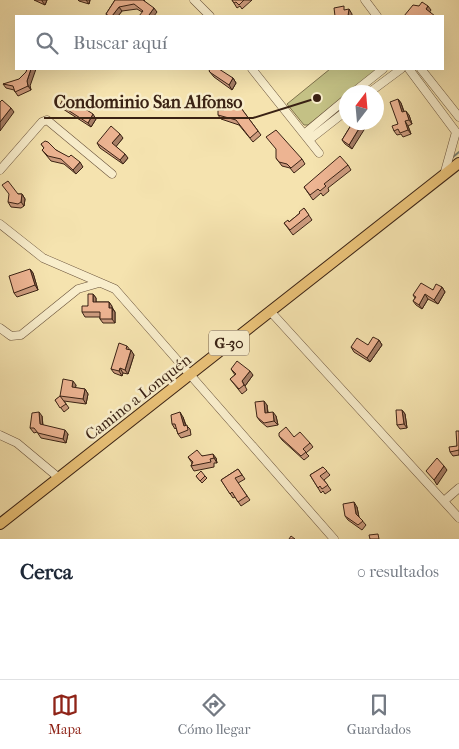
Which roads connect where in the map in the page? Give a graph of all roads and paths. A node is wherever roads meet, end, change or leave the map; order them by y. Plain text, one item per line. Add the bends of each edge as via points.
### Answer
1 (194, 0) edge
2 (364, 0) edge
3 (209, 15) edge
4 (376, 15) edge
5 (253, 70) edge
6 (382, 70) edge
7 (400, 70) edge
8 (409, 70) edge
9 (422, 70) edge
10 (363, 85) edge
11 (379, 85) edge
12 (339, 105) edge
13 (339, 116) edge
14 (459, 117) edge
15 (458, 133) edge
16 (304, 134) junction
17 (309, 140) junction
18 (319, 153) dead end
19 (459, 163) edge
20 (0, 170) edge
21 (112, 174) dead end
22 (444, 174) junction
23 (0, 224) edge
24 (101, 282) junction
25 (270, 311) junction
26 (0, 328) edge
27 (189, 375) junction
28 (0, 435) edge
29 (59, 478) junction
30 (459, 488) edge
31 (444, 501) junction
32 (459, 518) edge
33 (0, 524) edge
34 (334, 539) edge

1 - 3 street
2 - 4 street
5 - 16 street
6 - 10 street
7 - 11 street
8 - 15 street
9 - 14 street
12 - 16 street
13 - 17 street
15 - 22 street
16 - 17 street
17 - 18 street
19 - 22 main road, Camino a Lonquén / G-30
20 - 21 street via 47,120
22 - 25 main road, Camino a Lonquén / G-30
23 - 24 street via 43,258
24 - 26 street via 78,289 21,335 11,336
24 - 27 street via 118,292
25 - 27 main road, Camino a Lonquén / G-30
25 - 31 street
27 - 29 main road, Camino a Lonquén / G-30
27 - 34 street
28 - 29 street via 17,443
29 - 33 main road, Camino a Lonquén / G-30
30 - 31 street
31 - 32 street

